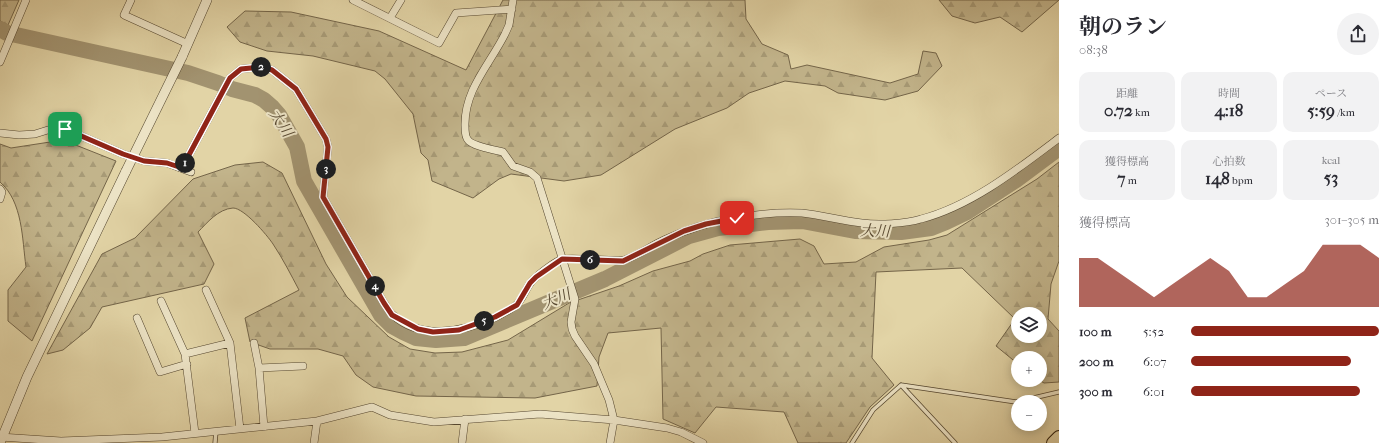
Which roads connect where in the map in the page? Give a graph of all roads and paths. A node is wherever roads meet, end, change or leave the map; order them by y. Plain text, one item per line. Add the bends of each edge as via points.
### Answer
1 (26, 0) edge
2 (131, 0) edge
3 (208, 0) edge
4 (353, 0) edge
5 (401, 0) edge
6 (513, 0) edge
7 (512, 9) junction
8 (390, 18) junction
9 (188, 44) junction
10 (0, 62) edge
11 (0, 133) edge
12 (1059, 138) edge
13 (182, 168) junction
14 (191, 172) dead end
15 (0, 188) edge
16 (0, 198) edge
17 (562, 259) junction
18 (206, 290) dead end
19 (161, 301) dead end
20 (137, 318) dead end
21 (230, 343) junction
22 (254, 343) dead end
23 (185, 354) junction
24 (187, 364) junction
25 (303, 366) dead end
26 (259, 368) junction
27 (901, 385) junction
28 (1059, 392) edge
29 (465, 419) junction
30 (614, 420) junction
31 (317, 421) junction
32 (264, 427) junction
33 (240, 429) junction
34 (216, 431) junction
35 (195, 433) junction
36 (1059, 437) edge
37 (1, 439) edge
38 (162, 440) edge
39 (215, 443) edge
40 (314, 443) edge
41 (462, 443) edge
42 (610, 443) edge
43 (703, 443) edge
44 (852, 443) edge
45 (955, 443) edge
46 (1053, 443) edge

1 - 10 street
2 - 9 street via 124,15
3 - 9 street
4 - 8 street
5 - 8 street
6 - 7 street
7 - 8 street via 456,13 439,43
7 - 17 street via 505,34 472,92 464,119 465,131 470,143 503,152 513,166 535,175
9 - 37 street, bridge via 27,376
11 - 13 street via 19,135 65,129 123,154
12 - 17 street via 993,186 941,213 919,220 863,223 802,213 764,214 691,228 623,261
13 - 14 street
13 - 17 street via 230,78 241,69 262,67 272,70 296,89 326,139 328,147 323,197 392,315 418,329 433,332 459,330 478,324 517,305 530,283
15 - 16 street
17 - 30 street via 575,297 572,329 594,364 609,400
18 - 21 street
19 - 23 street
20 - 24 street via 160,372
21 - 23 street
21 - 33 street
22 - 26 street
23 - 24 street
24 - 35 street
25 - 26 street
26 - 32 street
27 - 28 lane via 1016,402
27 - 44 lane via 873,410
27 - 45 lane
29 - 30 street via 540,414
29 - 31 street via 434,422 390,415 372,407
29 - 41 street
30 - 42 street
30 - 43 street via 668,428
31 - 32 street
31 - 40 street
32 - 33 street
33 - 34 street
34 - 35 street
34 - 39 lane
35 - 38 street
36 - 46 main road
37 - 38 street

